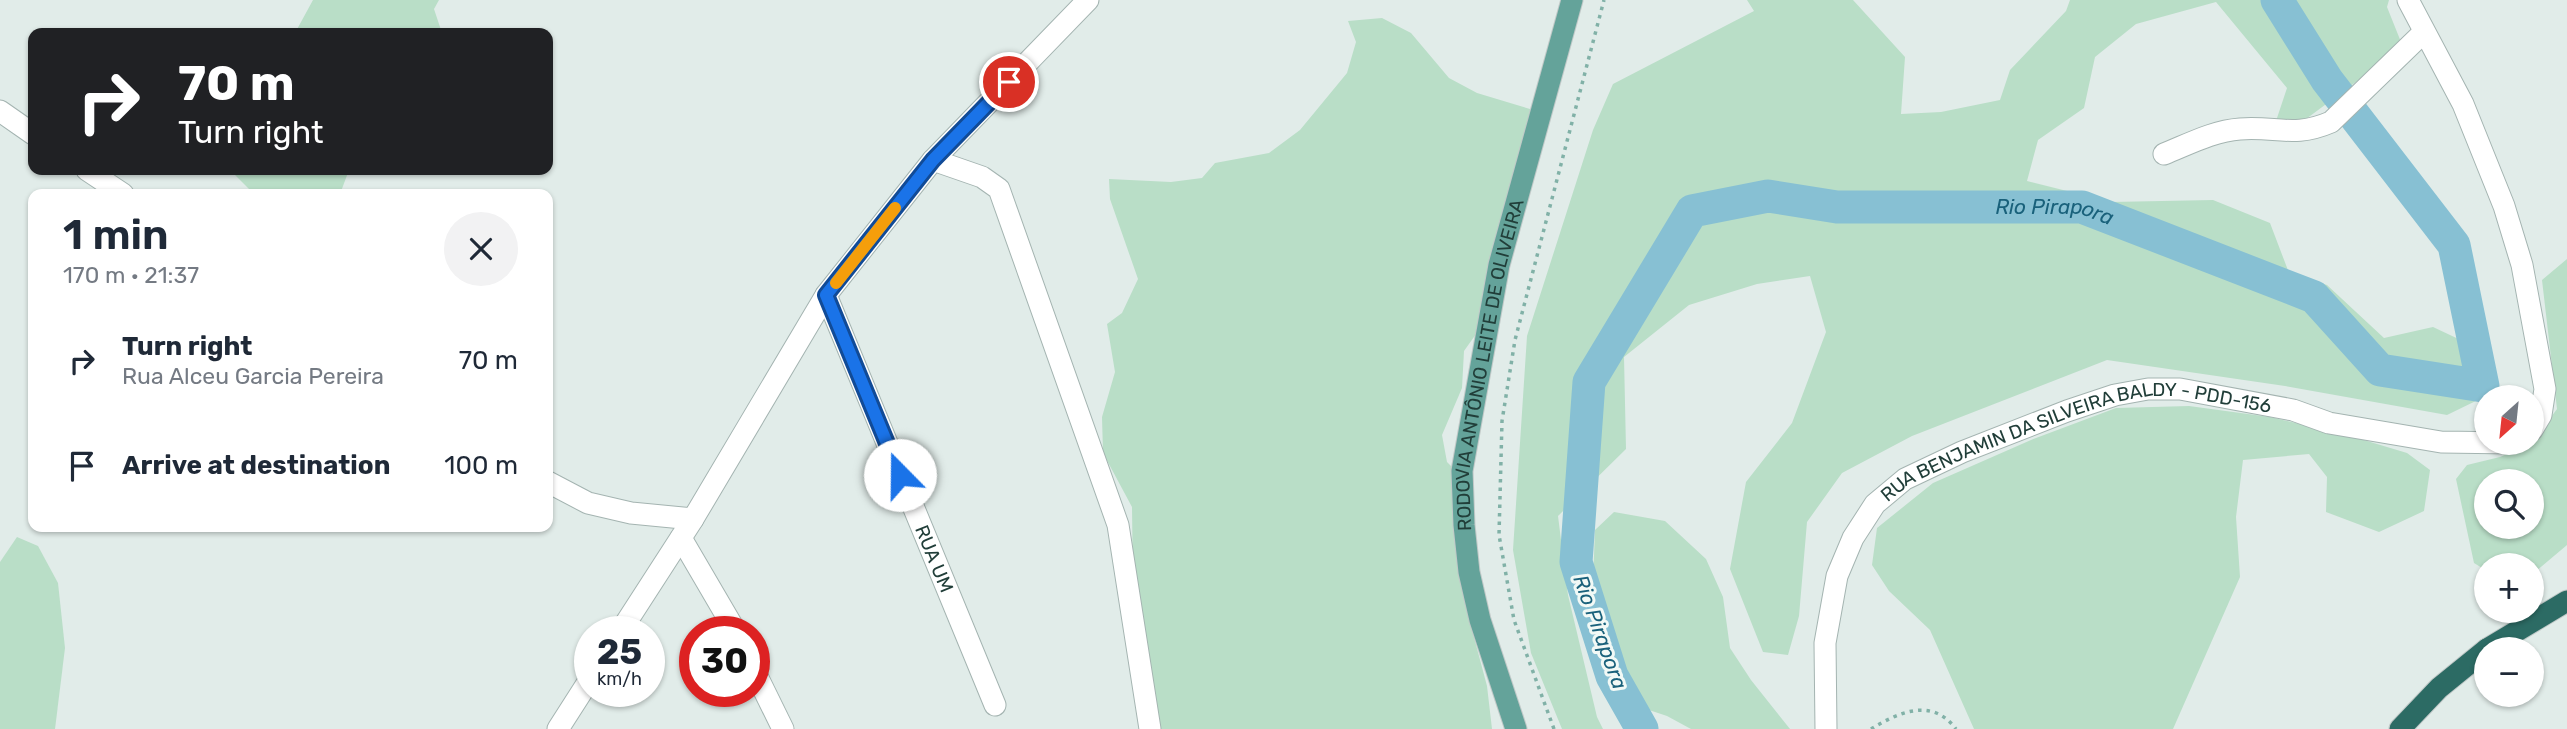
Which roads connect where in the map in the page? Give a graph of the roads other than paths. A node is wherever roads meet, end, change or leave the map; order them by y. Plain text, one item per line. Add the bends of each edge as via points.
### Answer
1 (1088, 0) edge
2 (1572, 0) edge
3 (2407, 0) edge
4 (2424, 32) junction
5 (0, 111) edge
6 (28, 131) edge
7 (2164, 154) dead end
8 (933, 160) junction
9 (94, 175) edge
10 (116, 189) edge
11 (826, 295) junction
12 (2544, 398) edge
13 (2474, 442) edge
14 (553, 485) edge
15 (692, 519) junction
16 (681, 538) junction
17 (2567, 601) edge
18 (630, 616) edge
19 (727, 616) edge
20 (2507, 637) edge
21 (2474, 660) edge
22 (770, 703) edge
23 (574, 704) edge
24 (995, 705) dead end
25 (558, 729) edge
26 (783, 729) edge
27 (1150, 729) edge
28 (1516, 729) edge
29 (1826, 729) edge
30 (2400, 729) edge

1 - 8 street
2 - 28 main road, RODOVIA ANTÔNIO LEITE DE OLIVEIRA via 1499,265 1462,471 1469,572
3 - 4 street
4 - 7 street via 2331,122 2292,132 2222,131
4 - 12 street via 2463,104 2504,206 2522,265
5 - 6 street
8 - 11 street
8 - 27 street via 982,177 999,189 1122,539
9 - 10 street
11 - 15 street
11 - 24 street, RUA UM
13 - 29 street, RUA BENJAMIN DA SILVEIRA BALDY - PDD-156 via 2441,442 2329,423 2293,410 2180,389 2148,389 2067,411 1962,452 1905,479 1875,504 1853,538 1837,576 1825,643
14 - 15 street via 588,503
15 - 16 street
16 - 18 street
16 - 19 street
17 - 20 highway
21 - 30 highway
22 - 26 street
23 - 25 street

